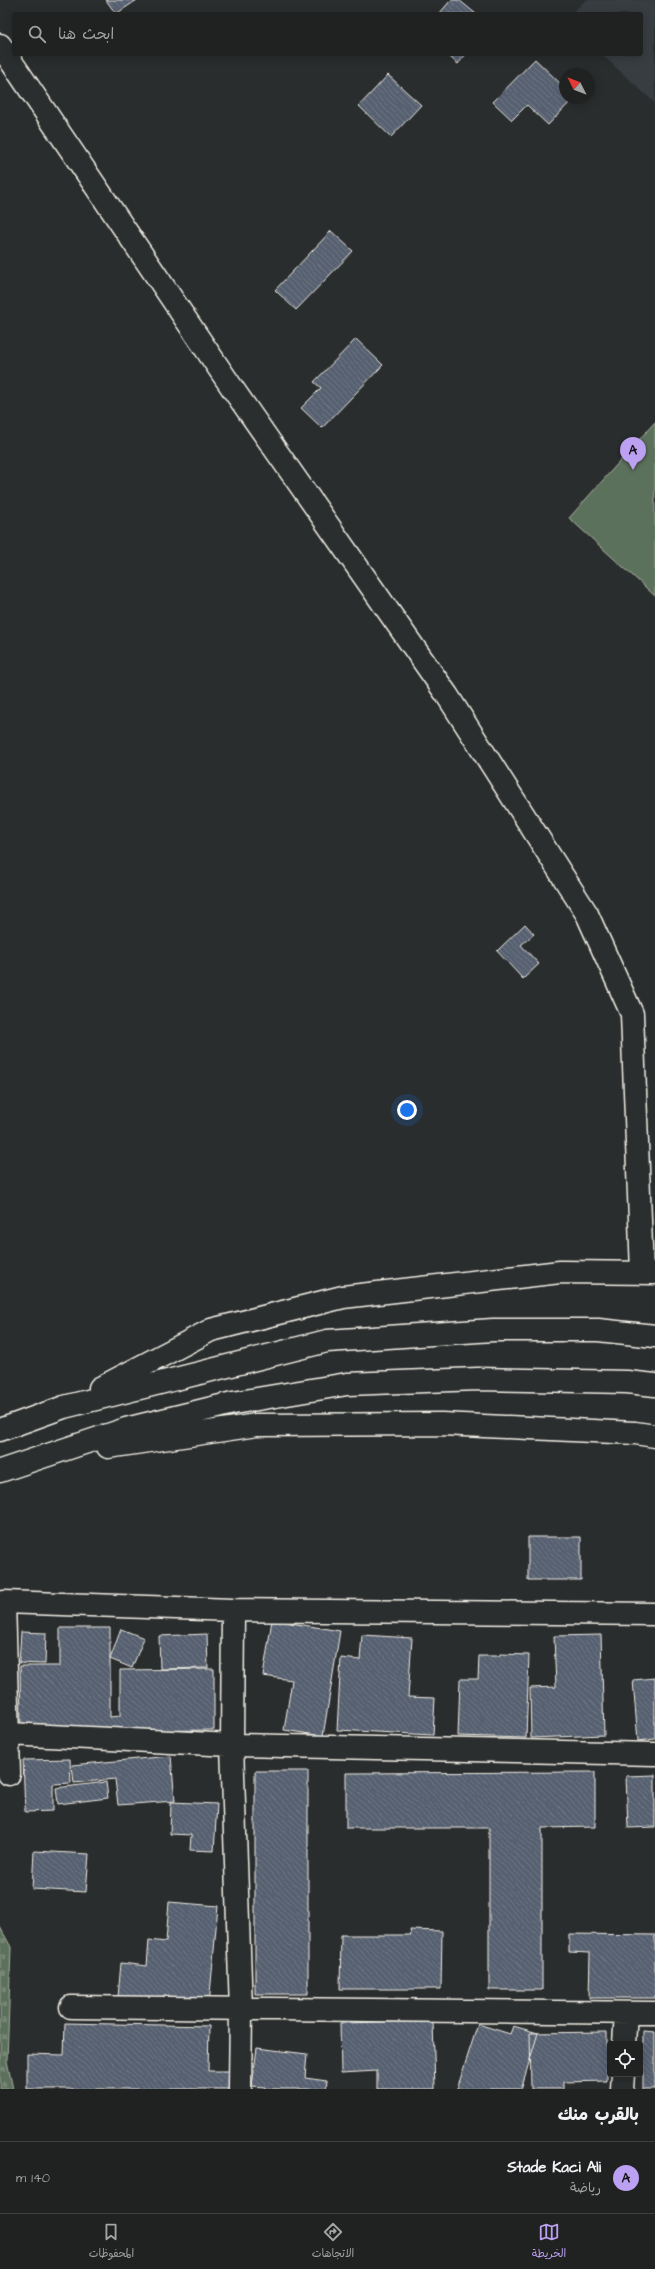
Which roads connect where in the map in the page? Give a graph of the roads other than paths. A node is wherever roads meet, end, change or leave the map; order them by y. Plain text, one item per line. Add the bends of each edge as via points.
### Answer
1 (0, 45) edge
2 (649, 1273) edge
3 (655, 1336) edge
4 (655, 1385) edge
5 (64, 1407) junction
6 (0, 1430) edge
7 (655, 1436) edge
8 (43, 1456) junction
9 (0, 1471) edge
10 (233, 1610) junction
11 (655, 1614) edge
12 (8, 1734) junction
13 (232, 1745) junction
14 (655, 1754) edge
15 (9, 1774) dead end
16 (71, 2007) dead end
17 (241, 2010) junction
18 (626, 2013) junction
19 (655, 2013) edge
20 (624, 2041) edge
21 (623, 2077) edge
22 (240, 2089) edge
23 (622, 2089) edge

1 - 2 main road via 235,392 447,695 587,914 632,1014
2 - 5 main road via 560,1272 343,1297 211,1330
3 - 5 main road via 598,1330 494,1330 327,1341
4 - 8 main road via 627,1382 478,1379 347,1384 232,1403 126,1430
5 - 6 main road
7 - 8 main road via 442,1424 257,1425
8 - 9 main road
10 - 11 main road
10 - 12 main road via 4,1602
10 - 13 main road
12 - 13 main road
12 - 15 main road
13 - 14 main road
13 - 17 main road
16 - 17 main road
17 - 18 main road
17 - 22 main road
18 - 19 main road
18 - 20 main road
21 - 23 main road

